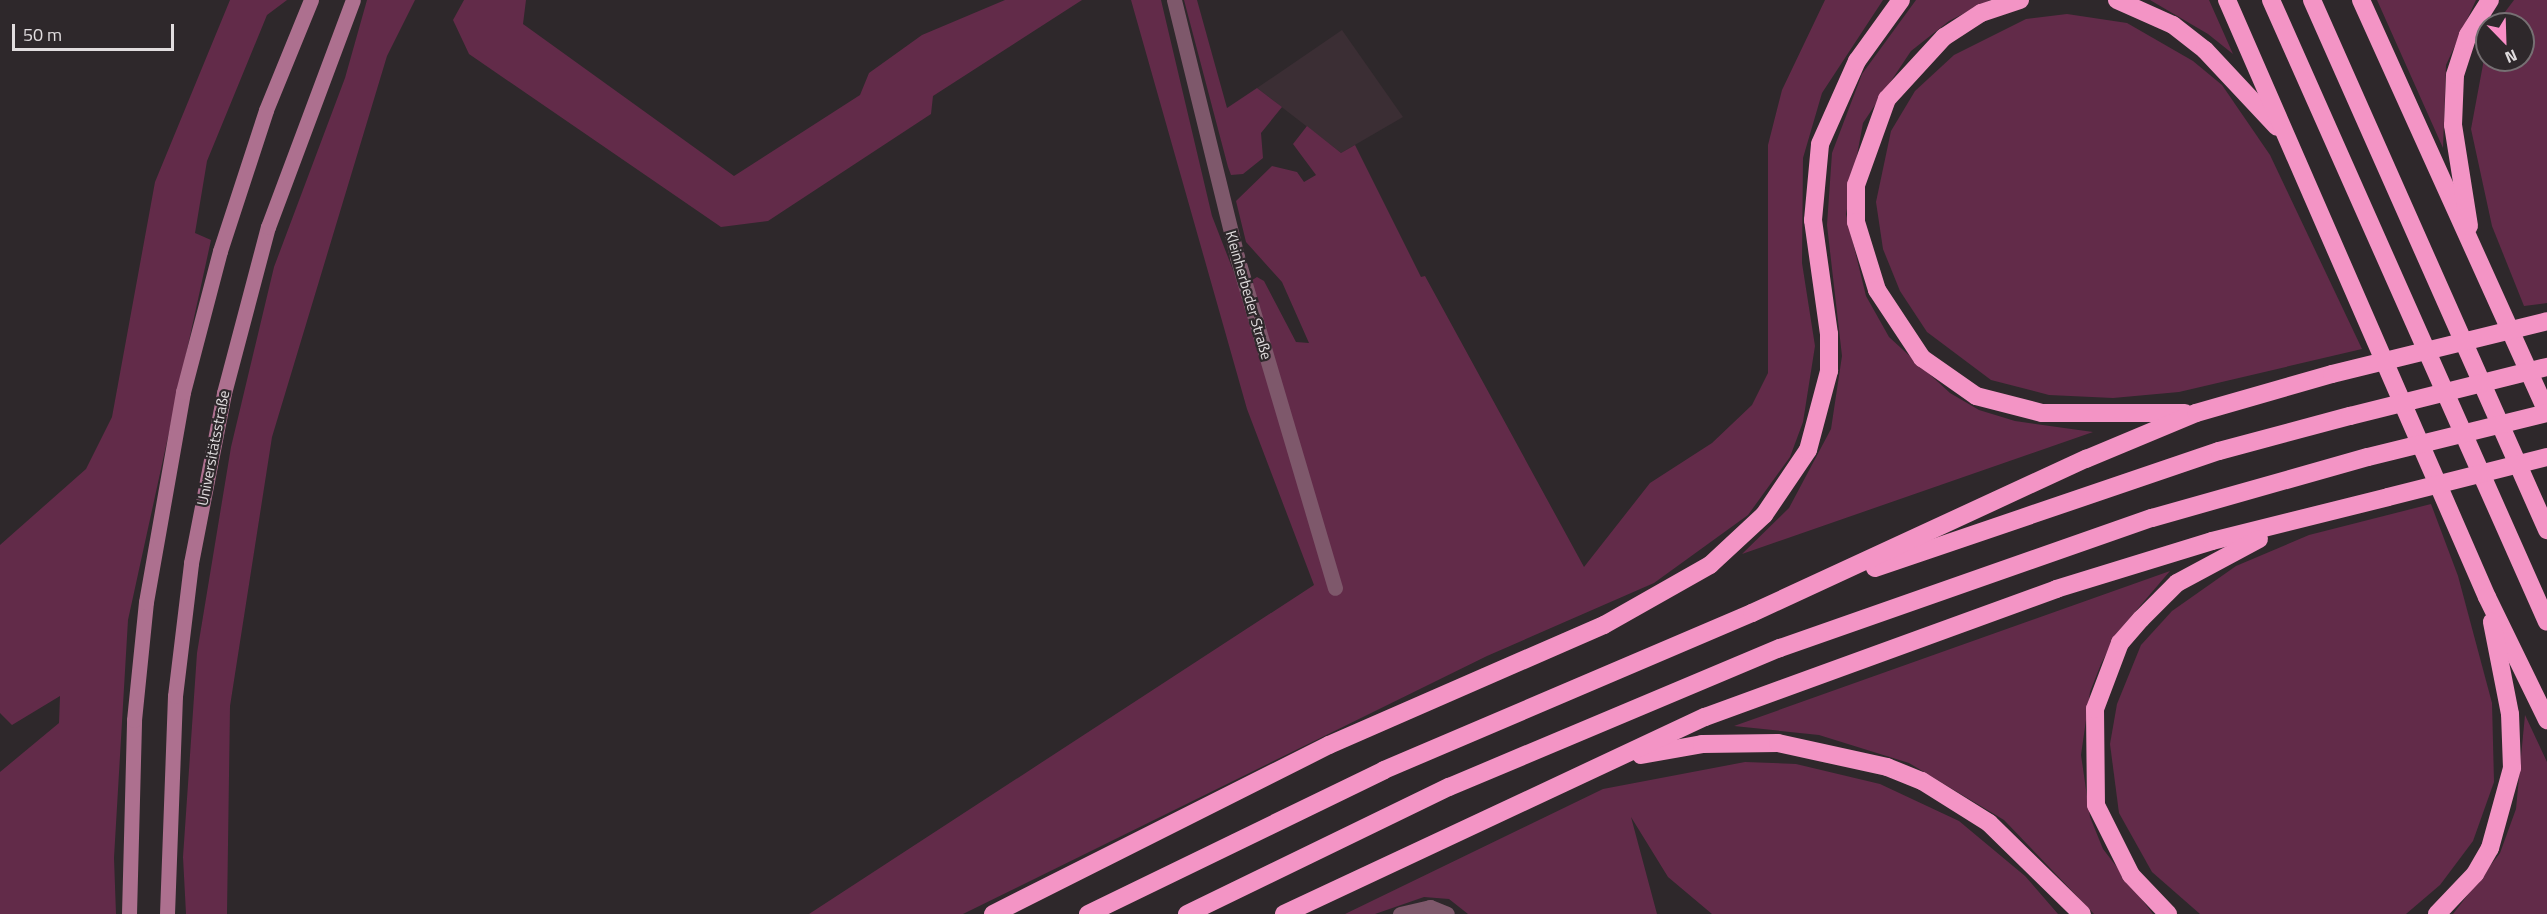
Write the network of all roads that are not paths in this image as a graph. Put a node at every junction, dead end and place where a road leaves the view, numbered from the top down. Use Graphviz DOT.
graph roads {
  1 [pos="311,0"];
  2 [pos="353,0"];
  3 [pos="1174,0"];
  4 [pos="1901,0"];
  5 [pos="2020,0"];
  6 [pos="2117,0"];
  7 [pos="2227,0"];
  8 [pos="2271,0"];
  9 [pos="2312,0"];
  10 [pos="2361,0"];
  11 [pos="2490,0"];
  12 [pos="2283,134"];
  13 [pos="2474,254"];
  14 [pos="2547,321"];
  15 [pos="2547,367"];
  16 [pos="2547,412"];
  17 [pos="2196,413"];
  18 [pos="2547,457"];
  19 [pos="2306,519"];
  20 [pos="2547,530"];
  21 [pos="1335,588"];
  22 [pos="2487,597"];
  23 [pos="1752,613"];
  24 [pos="2547,622"];
  25 [pos="2547,720"];
  26 [pos="1619,760"];
  27 [pos="129,914"];
  28 [pos="167,914"];
  29 [pos="993,914"];
  30 [pos="1088,914"];
  31 [pos="1187,914"];
  32 [pos="1284,914"];
  33 [pos="1400,914"];
  34 [pos="1448,914"];
  35 [pos="2082,914"];
  36 [pos="2168,914"];
  37 [pos="2438,914"];
  1 -- 27 [label="main road"];
  2 -- 28 [label="main road, Universitätsstraße"];
  3 -- 21 [label="street, Kleinherbeder Straße"];
  4 -- 29 [label="highway"];
  5 -- 17 [label="highway"];
  6 -- 12 [label="highway"];
  7 -- 12 [label="highway"];
  8 -- 24 [label="highway"];
  9 -- 20 [label="highway"];
  10 -- 13 [label="highway"];
  11 -- 13 [label="highway"];
  12 -- 22 [label="highway"];
  13 -- 16 [label="highway"];
  14 -- 17 [label="highway, bridge"];
  15 -- 23 [label="highway, bridge"];
  16 -- 31 [label="highway, bridge"];
  17 -- 23 [label="highway"];
  18 -- 19 [label="highway, bridge"];
  19 -- 26 [label="highway"];
  19 -- 36 [label="highway"];
  22 -- 25 [label="highway"];
  22 -- 37 [label="highway"];
  23 -- 30 [label="highway"];
  26 -- 32 [label="highway"];
  26 -- 35 [label="highway"];
  33 -- 34 [label="street"];
}
